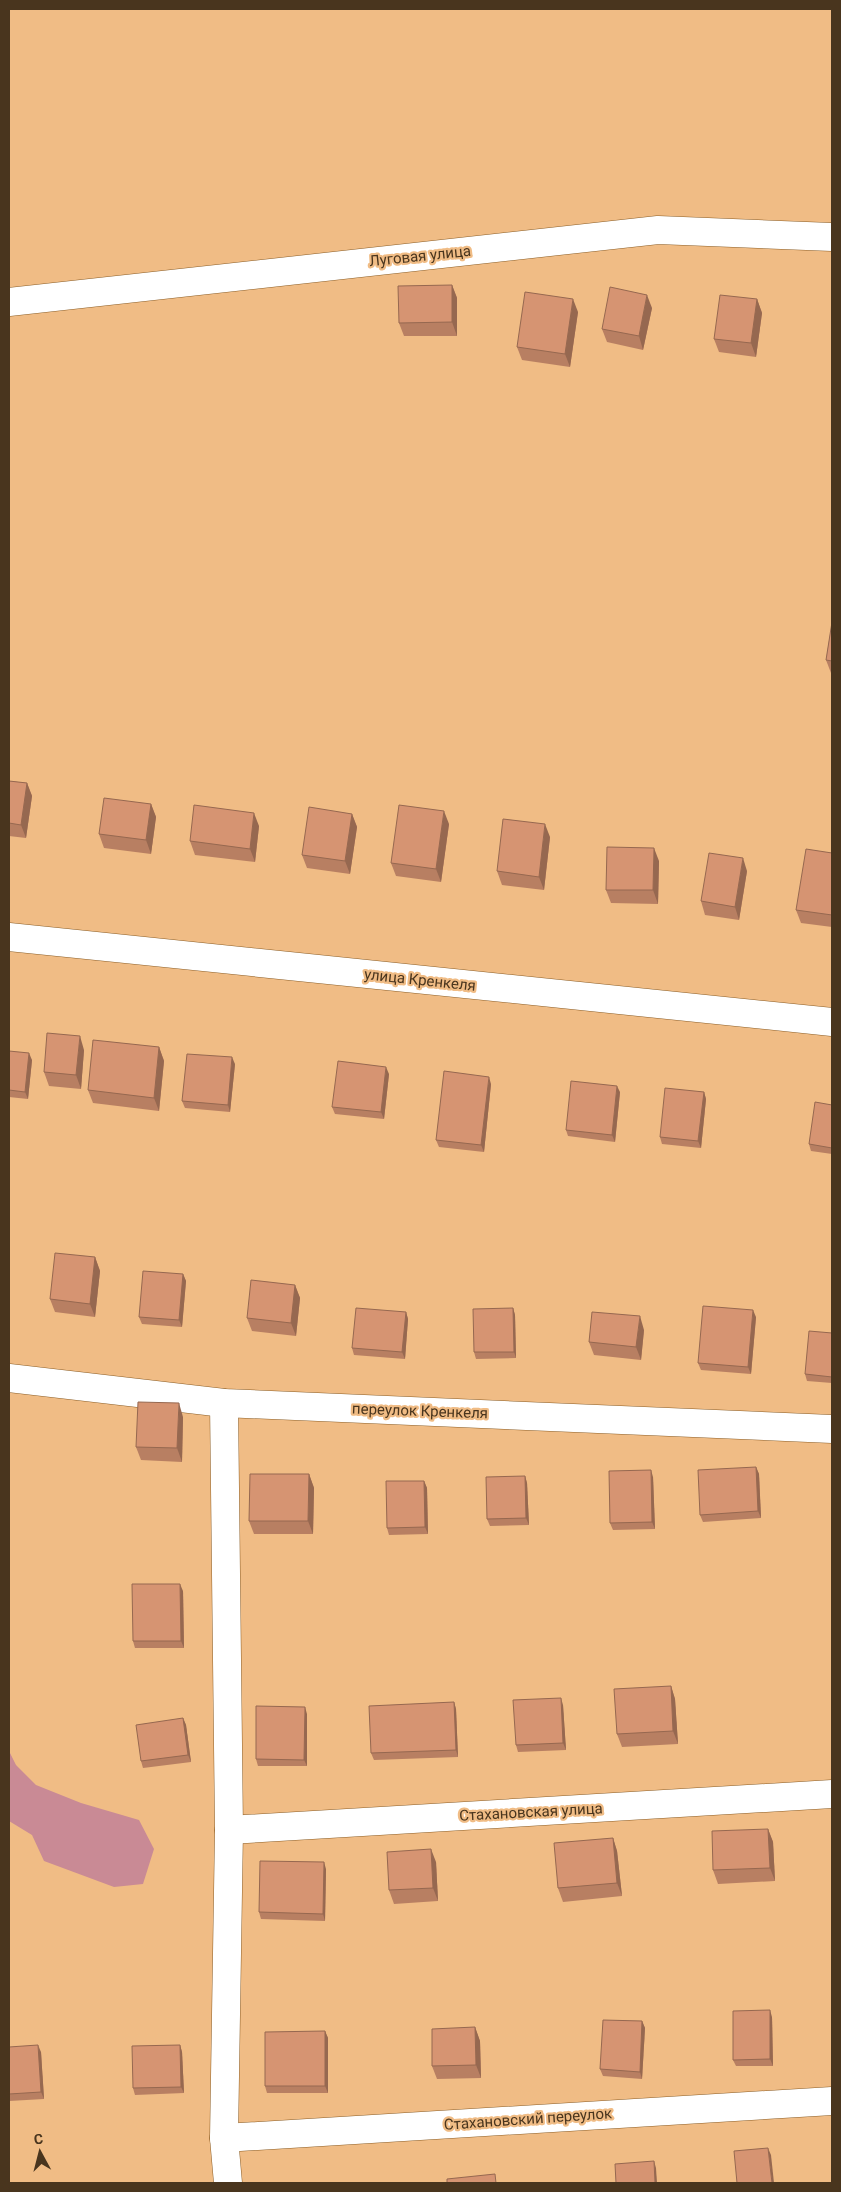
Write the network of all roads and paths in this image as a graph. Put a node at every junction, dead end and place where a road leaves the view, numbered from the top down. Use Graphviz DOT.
graph roads {
  1 [pos="832,237"];
  2 [pos="9,302"];
  3 [pos="9,937"];
  4 [pos="832,1022"];
  5 [pos="9,1378"];
  6 [pos="224,1403"];
  7 [pos="832,1428"];
  8 [pos="832,1794"];
  9 [pos="229,1830"];
  10 [pos="832,2100"];
  11 [pos="224,2138"];
  12 [pos="228,2183"];
  1 -- 2 [label="street, Луговая улица"];
  3 -- 4 [label="street, улица Кренкеля"];
  5 -- 6 [label="street, переулок Кренкеля"];
  6 -- 7 [label="street, переулок Кренкеля"];
  6 -- 9 [label="street"];
  8 -- 9 [label="street, Стахановская улица"];
  9 -- 11 [label="street"];
  10 -- 11 [label="street, Стахановский переулок"];
  11 -- 12 [label="street"];
}
